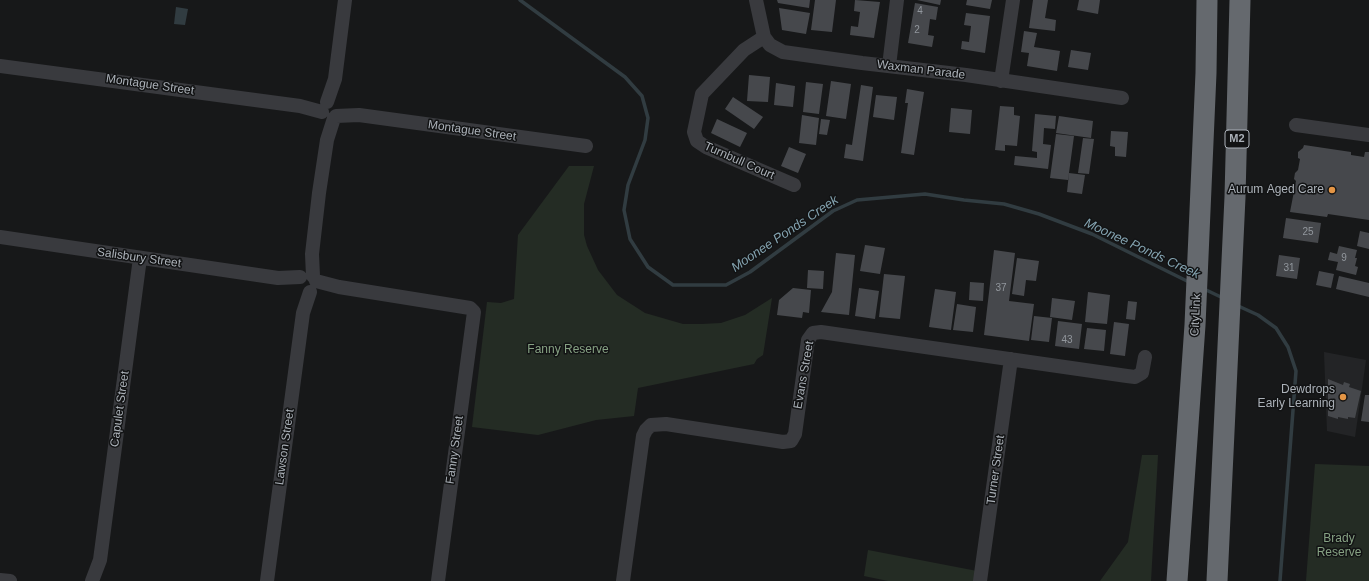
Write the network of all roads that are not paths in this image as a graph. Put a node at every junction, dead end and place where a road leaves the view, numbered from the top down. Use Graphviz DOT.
graph roads {
  1 [pos="345,0"];
  2 [pos="756,0"];
  3 [pos="897,0"];
  4 [pos="1013,0"];
  5 [pos="1207,0"];
  6 [pos="1240,0"];
  7 [pos="764,37"];
  8 [pos="0,66"];
  9 [pos="888,66"];
  10 [pos="1001,81"];
  11 [pos="1122,98"];
  12 [pos="330,110"];
  13 [pos="1296,125"];
  14 [pos="1369,135"];
  15 [pos="586,146"];
  16 [pos="794,185"];
  17 [pos="0,237"];
  18 [pos="140,258"];
  19 [pos="307,283"];
  20 [pos="473,318"];
  21 [pos="1145,357"];
  22 [pos="1012,359"];
  23 [pos="100,560"];
  24 [pos="0,580"];
  25 [pos="10,581"];
  26 [pos="92,581"];
  27 [pos="101,581"];
  28 [pos="267,581"];
  29 [pos="438,581"];
  30 [pos="623,581"];
  31 [pos="980,581"];
  32 [pos="1177,581"];
  33 [pos="1217,581"];
  1 -- 12 [label="street, Lawson Street"];
  2 -- 7 [label="street"];
  3 -- 9 [label="street"];
  4 -- 10 [label="street"];
  5 -- 32 [label="highway, CityLink"];
  6 -- 33 [label="highway, M2"];
  7 -- 9 [label="street, Waxman Parade"];
  7 -- 16 [label="street, Turnbull Court"];
  8 -- 12 [label="street, Montague Street"];
  9 -- 10 [label="street, Waxman Parade"];
  10 -- 11 [label="street, Waxman Parade"];
  12 -- 15 [label="street, Montague Street"];
  12 -- 19 [label="street, Lawson Street"];
  13 -- 14 [label="street"];
  17 -- 18 [label="street, Salisbury Street"];
  18 -- 19 [label="street, Salisbury Street"];
  18 -- 23 [label="street, Capulet Street"];
  19 -- 20 [label="street, Salisbury Street"];
  19 -- 28 [label="street, Lawson Street"];
  20 -- 29 [label="street, Fanny Street"];
  21 -- 22 [label="street, Evans Street"];
  22 -- 30 [label="street, Evans Street"];
  22 -- 31 [label="street, Turner Street"];
  23 -- 26 [label="street, Capulet Street"];
  23 -- 27 [label="street, Capulet Street"];
  24 -- 25 [label="street"];
}
